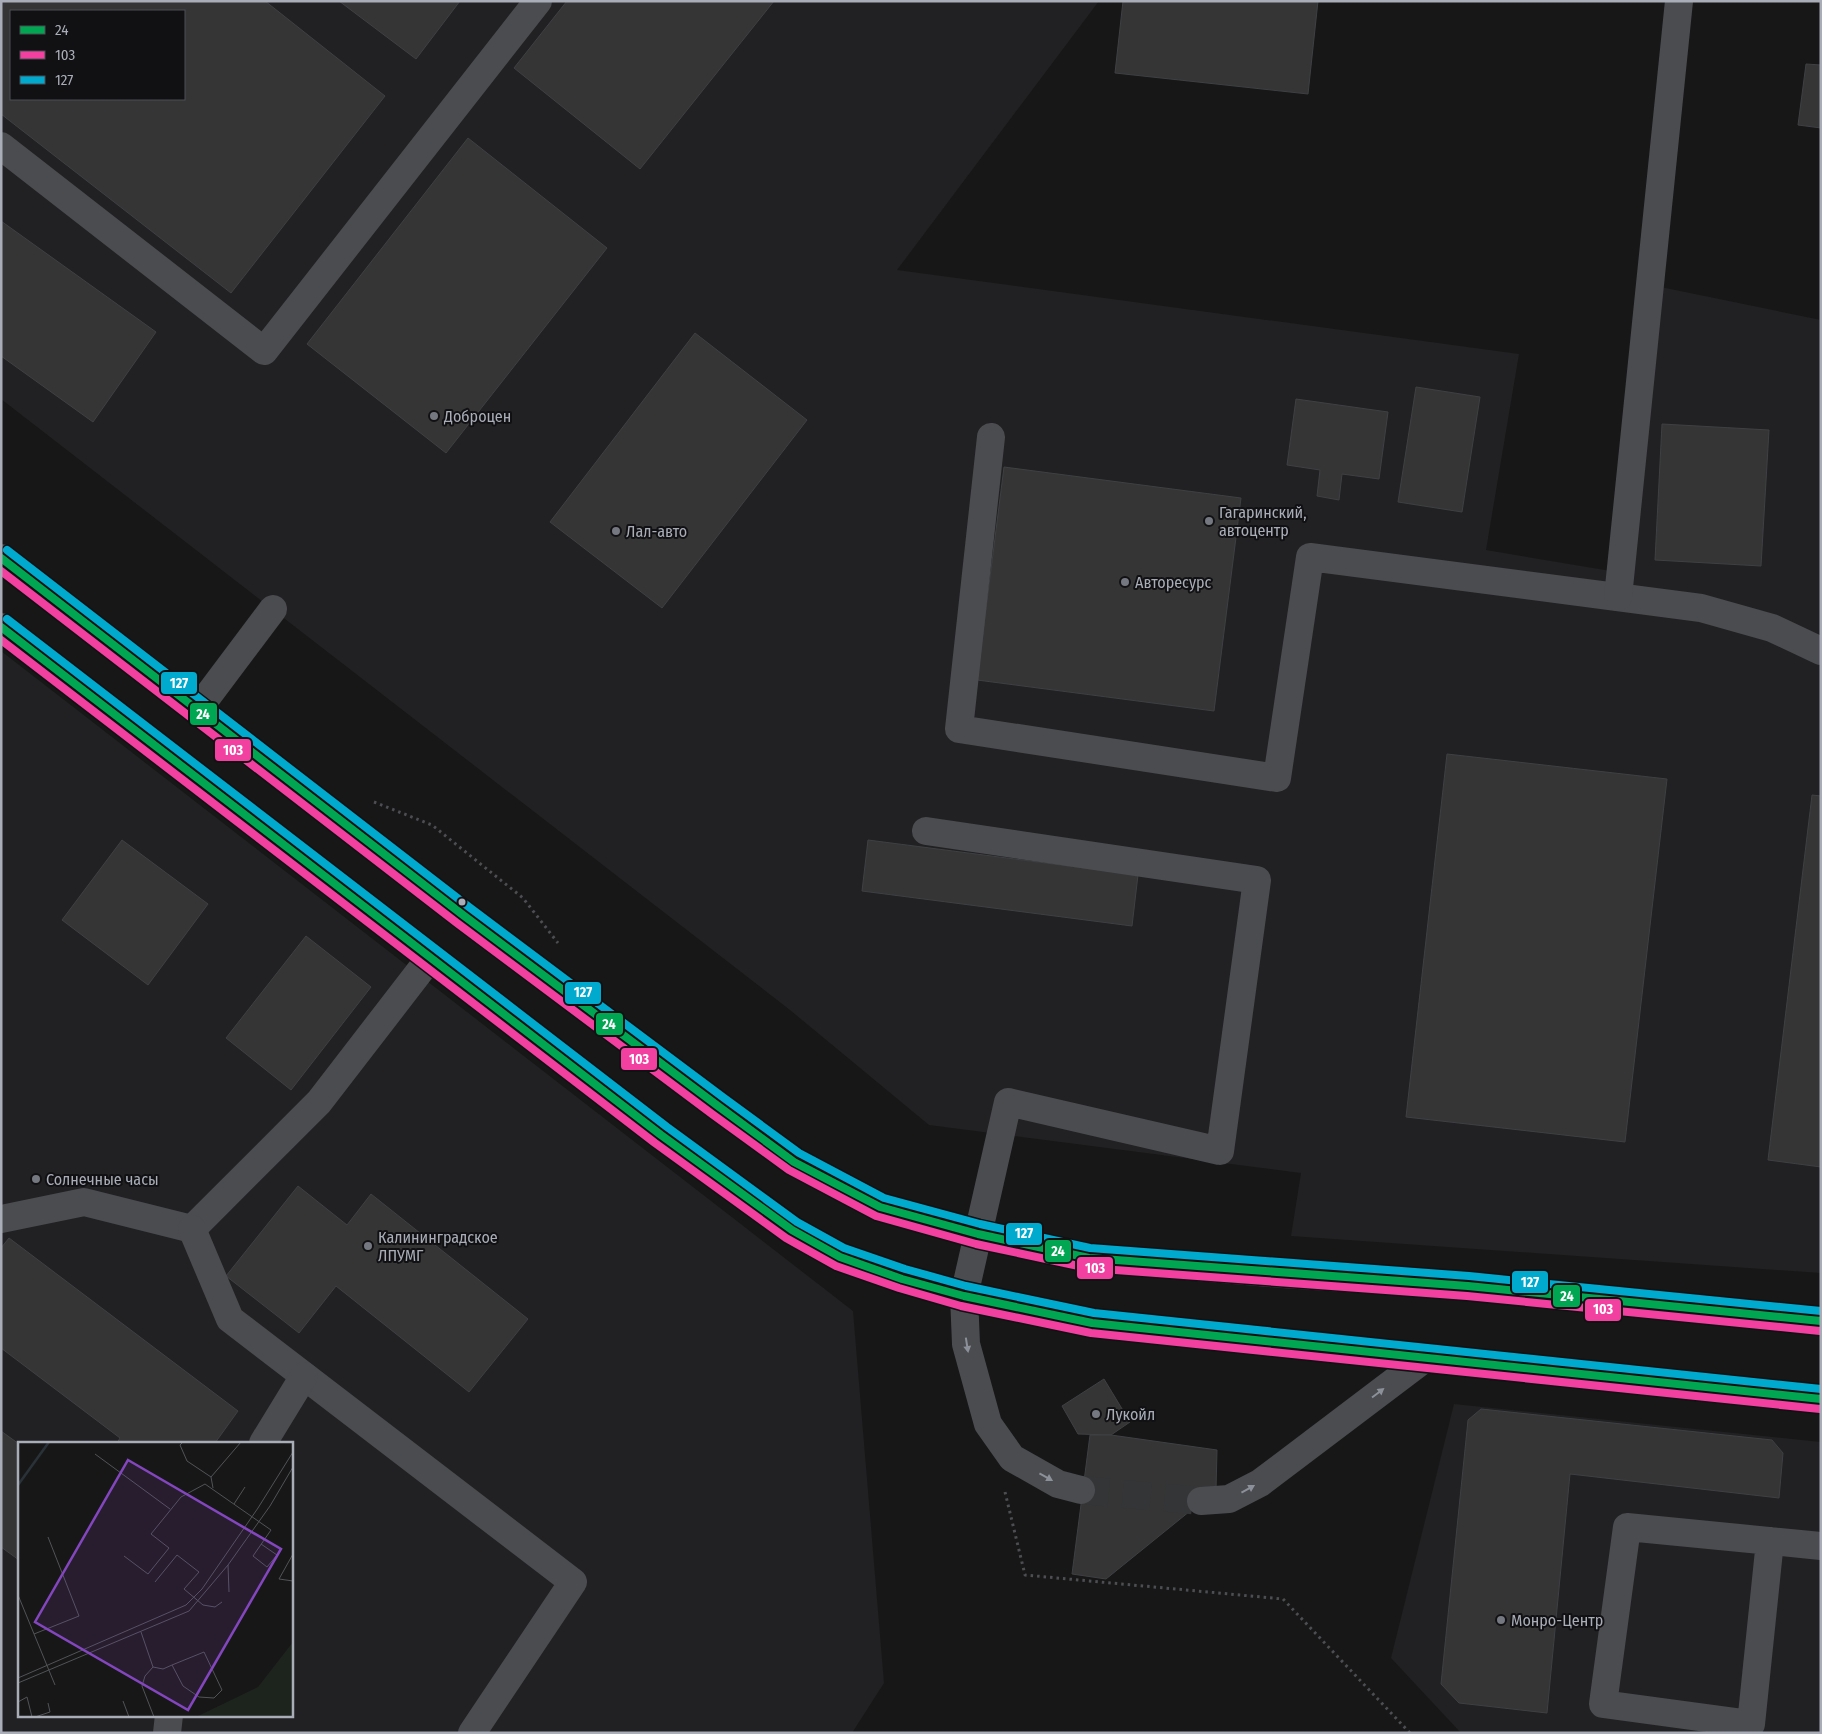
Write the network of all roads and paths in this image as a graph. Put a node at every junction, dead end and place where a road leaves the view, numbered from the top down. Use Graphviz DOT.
graph roads {
  1 [pos="538,1"];
  2 [pos="1678,1"];
  3 [pos="1,146"];
  4 [pos="990,437"];
  5 [pos="1,558"];
  6 [pos="1618,597"];
  7 [pos="273,609"];
  8 [pos="1,627"];
  9 [pos="1821,651"];
  10 [pos="198,709"];
  11 [pos="373,802"];
  12 [pos="926,831"];
  13 [pos="560,945"];
  14 [pos="430,958"];
  15 [pos="1,1219"];
  16 [pos="192,1229"];
  17 [pos="978,1234"];
  18 [pos="964,1296"];
  19 [pos="1821,1321"];
  20 [pos="1424,1359"];
  21 [pos="304,1376"];
  22 [pos="1821,1399"];
  23 [pos="264,1442"];
  24 [pos="1004,1488"];
  25 [pos="1082,1490"];
  26 [pos="1201,1501"];
  27 [pos="1770,1541"];
  28 [pos="1821,1546"];
  29 [pos="169,1716"];
  30 [pos="167,1733"];
  31 [pos="472,1733"];
  32 [pos="1410,1733"];
  1 -- 3 [label="lane"];
  2 -- 6 [label="lane"];
  4 -- 6 [label="lane"];
  5 -- 10 [label="main road"];
  6 -- 9 [label="lane"];
  7 -- 10 [label="lane"];
  8 -- 14 [label="main road"];
  10 -- 17 [label="main road"];
  11 -- 13 [label="path"];
  12 -- 17 [label="lane"];
  14 -- 16 [label="lane"];
  14 -- 18 [label="main road"];
  15 -- 16 [label="lane"];
  16 -- 21 [label="lane"];
  17 -- 18 [label="lane"];
  17 -- 19 [label="main road"];
  18 -- 20 [label="main road"];
  18 -- 25 [label="lane, one-way"];
  20 -- 22 [label="main road"];
  26 -- 20 [label="lane, one-way"];
  21 -- 23 [label="lane"];
  21 -- 31 [label="lane"];
  24 -- 32 [label="path"];
  27 -- 27 [label="lane"];
  27 -- 28 [label="lane"];
  29 -- 30 [label="lane"];
}
